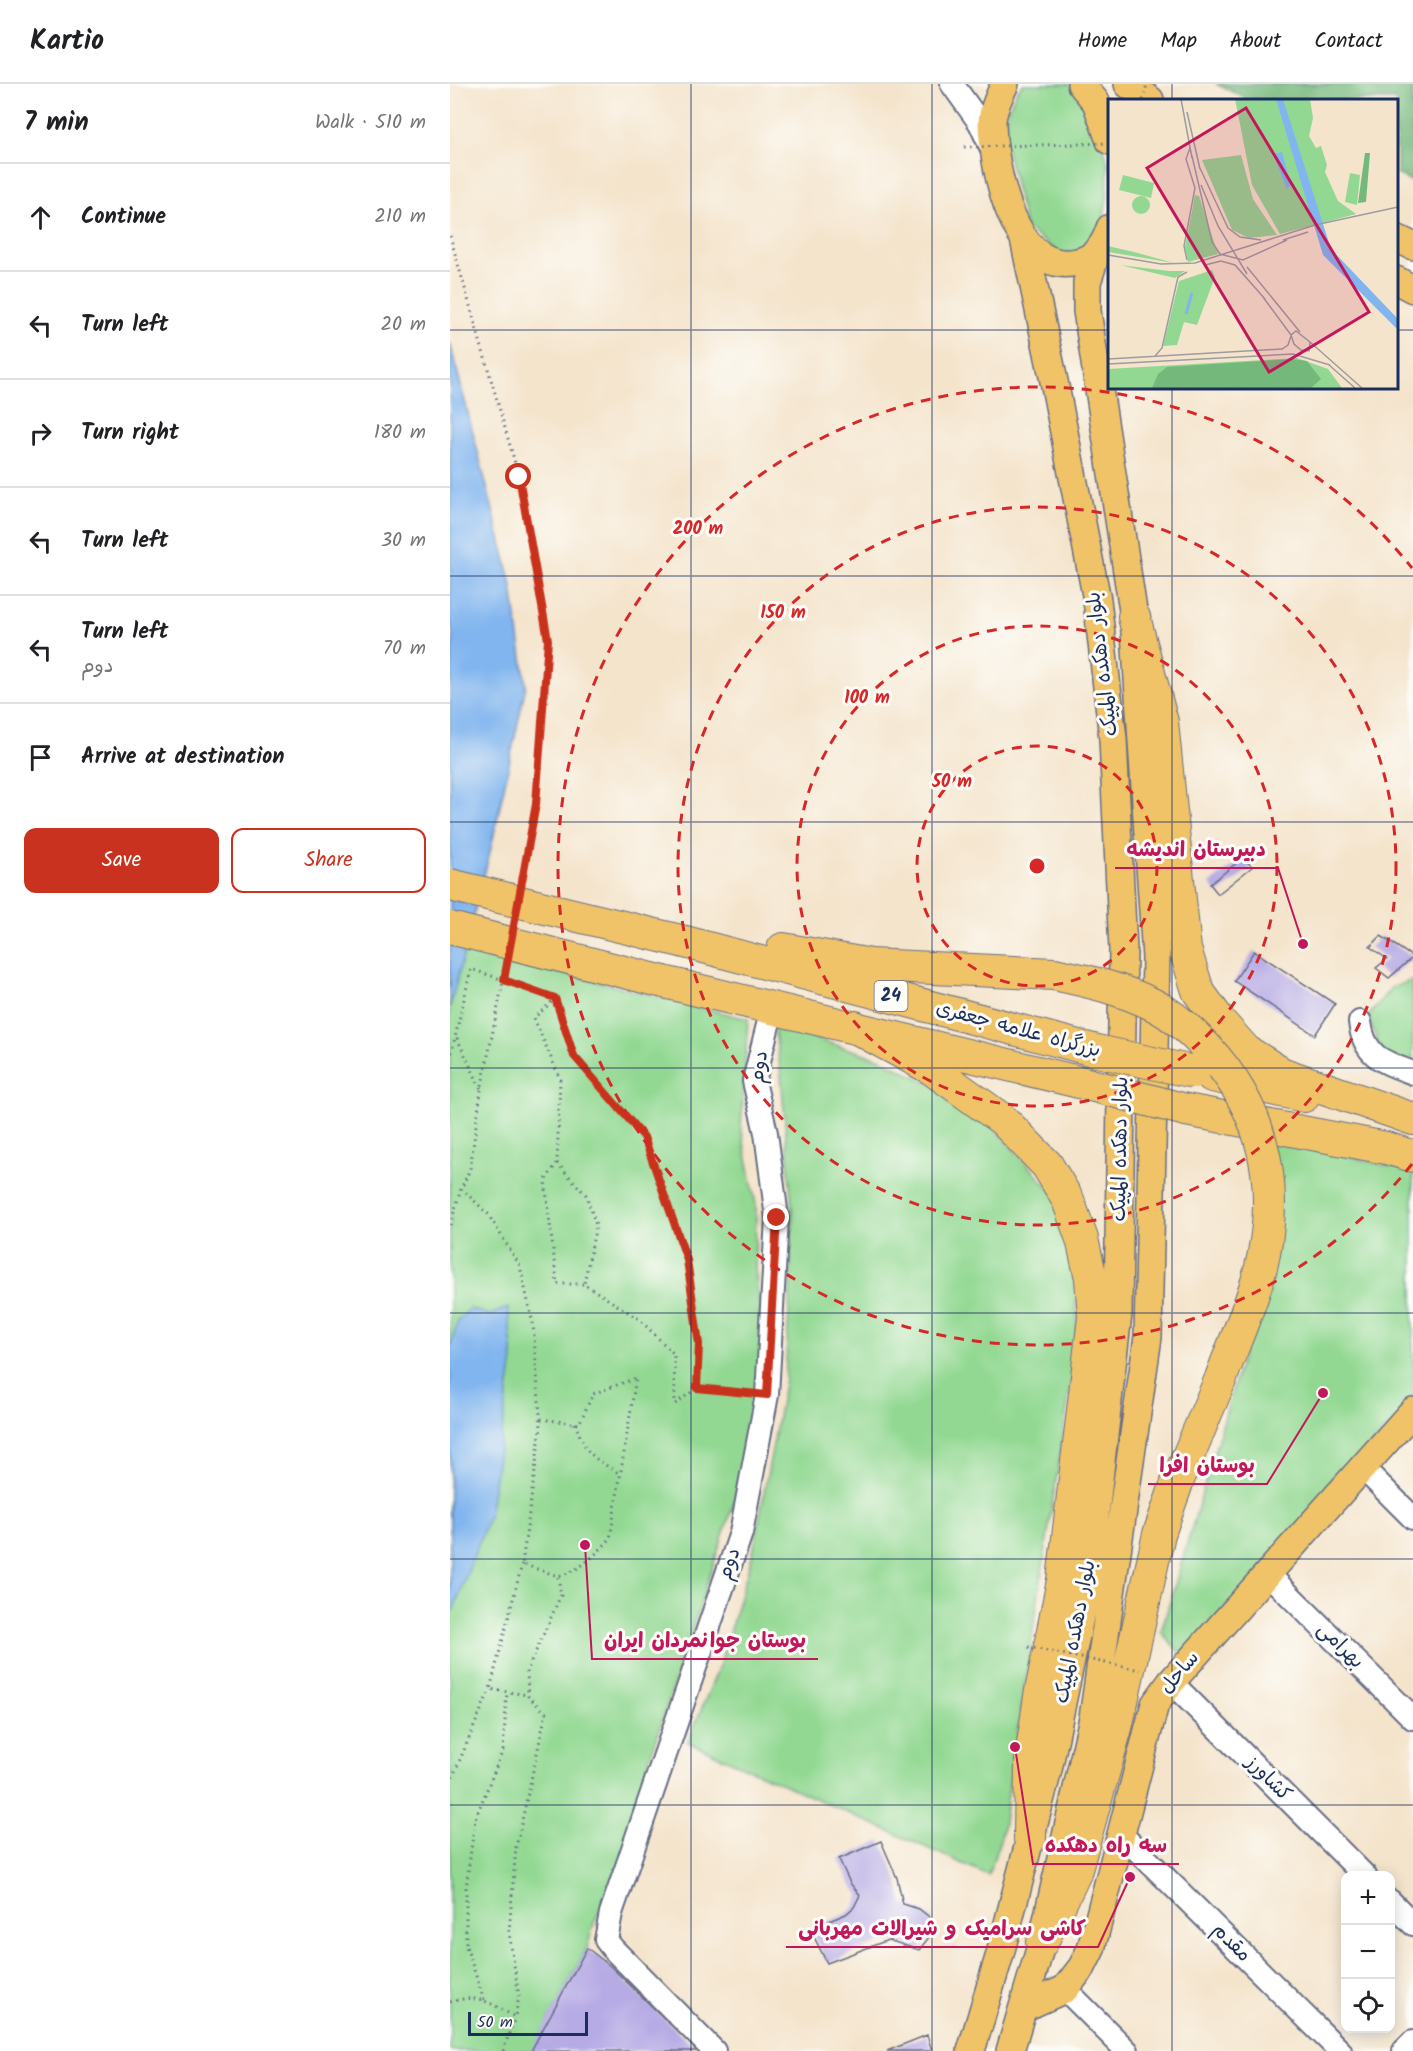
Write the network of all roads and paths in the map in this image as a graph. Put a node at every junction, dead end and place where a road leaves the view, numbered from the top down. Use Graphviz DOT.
graph roads {
  1 [pos="952,84"];
  2 [pos="981,84"];
  3 [pos="1005,84"];
  4 [pos="1081,84"];
  5 [pos="1128,84"];
  6 [pos="1147,84"];
  7 [pos="1143,99"];
  8 [pos="1149,99"];
  9 [pos="992,120"];
  10 [pos="1108,136"];
  11 [pos="1108,142"];
  12 [pos="964,147"];
  13 [pos="996,158"];
  14 [pos="450,236"];
  15 [pos="1024,239"];
  16 [pos="1105,239"];
  17 [pos="1398,239"];
  18 [pos="1413,246"];
  19 [pos="1398,281"];
  20 [pos="1413,288"];
  21 [pos="1134,617"];
  22 [pos="450,885"];
  23 [pos="521,886"];
  24 [pos="450,928"];
  25 [pos="685,942"];
  26 [pos="508,956"];
  27 [pos="504,980"];
  28 [pos="555,998"];
  29 [pos="769,1021"];
  30 [pos="1360,1022"];
  31 [pos="855,1027"];
  32 [pos="456,1036"];
  33 [pos="450,1059"];
  34 [pos="1413,1073"];
  35 [pos="481,1090"];
  36 [pos="1413,1119"];
  37 [pos="1413,1156"];
  38 [pos="557,1163"];
  39 [pos="461,1189"];
  40 [pos="450,1225"];
  41 [pos="584,1284"];
  42 [pos="697,1388"];
  43 [pos="767,1395"];
  44 [pos="1413,1411"];
  45 [pos="541,1419"];
  46 [pos="575,1423"];
  47 [pos="1362,1467"];
  48 [pos="620,1474"];
  49 [pos="1413,1518"];
  50 [pos="522,1564"];
  51 [pos="1268,1574"];
  52 [pos="558,1576"];
  53 [pos="1028,1647"];
  54 [pos="1140,1670"];
  55 [pos="1171,1682"];
  56 [pos="490,1689"];
  57 [pos="507,1692"];
  58 [pos="528,1696"];
  59 [pos="1413,1718"];
  60 [pos="450,1783"];
  61 [pos="1122,1835"];
  62 [pos="1030,1837"];
  63 [pos="1361,1871"];
  64 [pos="1395,1906"];
  65 [pos="1413,1924"];
  66 [pos="1042,1942"];
  67 [pos="1065,1989"];
  68 [pos="484,2000"];
  69 [pos="450,2002"];
  70 [pos="1023,2008"];
  71 [pos="515,2017"];
  72 [pos="1413,2042"];
  73 [pos="503,2051"];
  74 [pos="714,2051"];
  75 [pos="971,2051"];
  76 [pos="1010,2051"];
  77 [pos="1127,2051"];
  78 [pos="1340,2051"];
  79 [pos="1404,2051"];
  1 -- 13 [label="street"];
  2 -- 9 [label="main road"];
  3 -- 9 [label="main road"];
  4 -- 10 [label="main road"];
  5 -- 8 [label="main road"];
  6 -- 7 [label="path, bridge"];
  9 -- 13 [label="main road"];
  11 -- 12 [label="path, bridge"];
  13 -- 15 [label="main road"];
  14 -- 23 [label="path"];
  15 -- 16 [label="main road"];
  15 -- 62 [label="main road, بلوار دهکده المپیک"];
  16 -- 21 [label="main road, بلوار دهکده المپیک"];
  17 -- 18 [label="main road"];
  19 -- 20 [label="main road"];
  21 -- 36 [label="highway"];
  21 -- 66 [label="main road, بلوار دهکده المپیک"];
  22 -- 25 [label="highway, بزرگراه علامه جعفری / 24, bridge"];
  24 -- 31 [label="highway, بزرگراه علامه جعفری / 24, bridge"];
  25 -- 36 [label="highway, بزرگراه علامه جعفری / 24, bridge"];
  25 -- 66 [label="highway, bridge"];
  26 -- 27 [label="path"];
  27 -- 28 [label="path"];
  27 -- 32 [label="path"];
  27 -- 35 [label="path"];
  28 -- 38 [label="path"];
  28 -- 42 [label="path"];
  29 -- 43 [label="street, دوم"];
  30 -- 34 [label="street"];
  31 -- 37 [label="highway, بزرگراه علامه جعفری / 24, bridge"];
  31 -- 62 [label="highway"];
  32 -- 33 [label="path"];
  32 -- 35 [label="path"];
  35 -- 39 [label="path"];
  38 -- 41 [label="path"];
  38 -- 41 [label="path"];
  39 -- 40 [label="path"];
  39 -- 45 [label="path"];
  41 -- 42 [label="path"];
  42 -- 43 [label="path"];
  43 -- 74 [label="street, دوم"];
  44 -- 47 [label="main road, ساحل"];
  45 -- 46 [label="path"];
  45 -- 50 [label="path"];
  46 -- 48 [label="path"];
  46 -- 48 [label="path"];
  47 -- 49 [label="street"];
  47 -- 51 [label="main road, ساحل"];
  48 -- 52 [label="path"];
  50 -- 52 [label="path"];
  50 -- 56 [label="path"];
  51 -- 55 [label="main road, ساحل"];
  51 -- 59 [label="street, بهرامی"];
  52 -- 58 [label="path"];
  53 -- 54 [label="path, bridge"];
  55 -- 61 [label="main road, ساحل"];
  55 -- 63 [label="street, کشاورز"];
  56 -- 57 [label="path"];
  56 -- 60 [label="path"];
  57 -- 58 [label="path"];
  57 -- 68 [label="path"];
  58 -- 71 [label="path"];
  61 -- 67 [label="main road, ساحل"];
  61 -- 78 [label="street, مقدم"];
  62 -- 75 [label="main road, بلوار دهکده المپیک"];
  64 -- 65 [label="street"];
  66 -- 70 [label="main road, بلوار دهکده المپیک"];
  67 -- 70 [label="main road, ساحل"];
  67 -- 77 [label="street"];
  68 -- 69 [label="path"];
  68 -- 71 [label="path"];
  70 -- 76 [label="main road, بلوار دهکده المپیک"];
  71 -- 73 [label="path"];
  72 -- 79 [label="street"];
}
